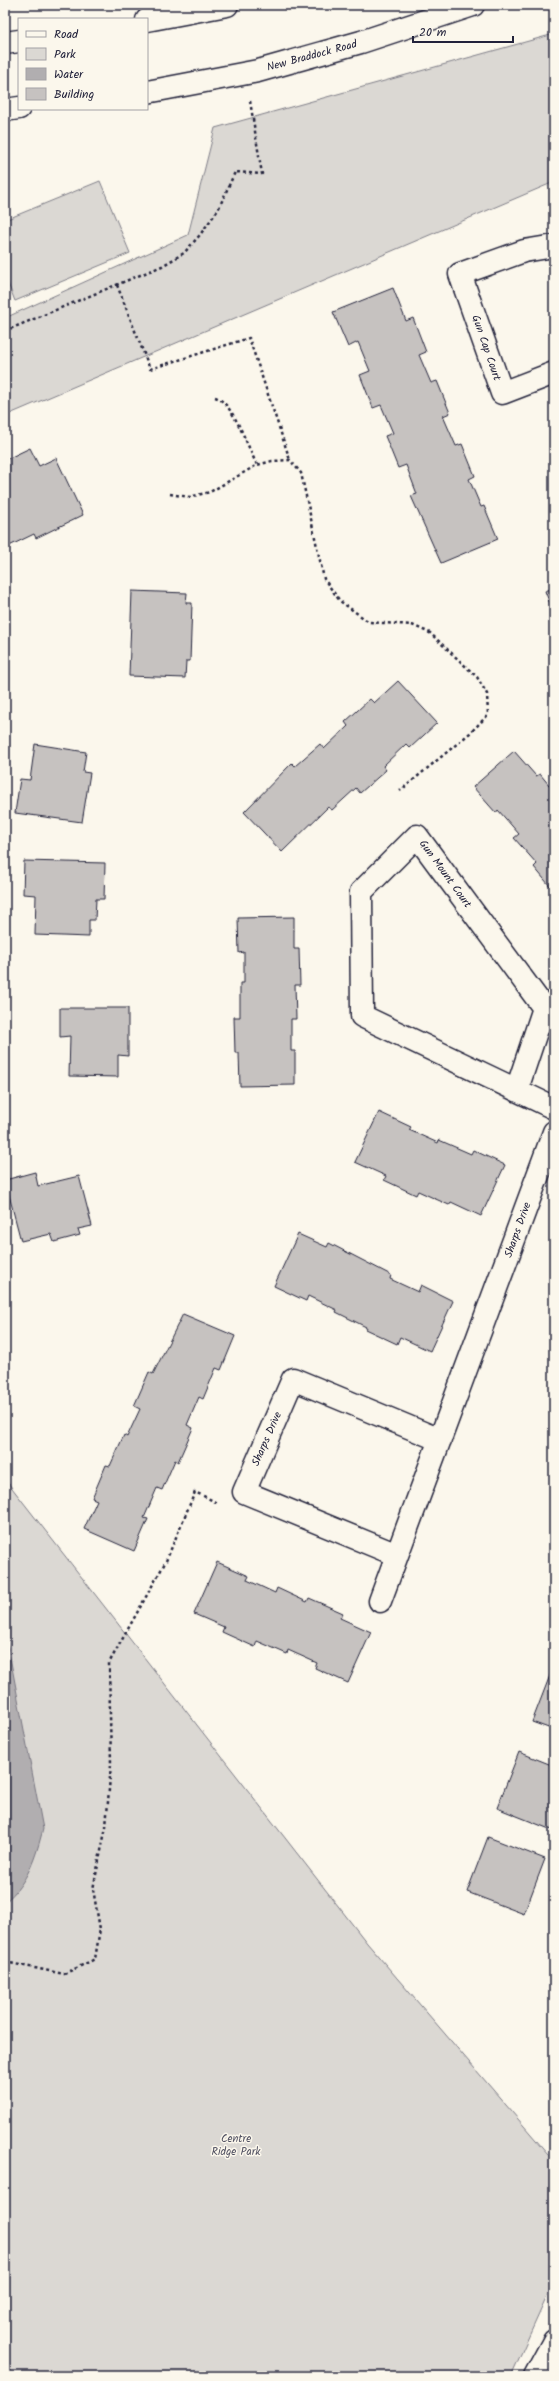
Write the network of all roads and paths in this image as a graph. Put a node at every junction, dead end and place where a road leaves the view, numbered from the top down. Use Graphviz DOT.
graph roads {
  1 [pos="227,5"];
  2 [pos="473,5"];
  3 [pos="148,20"];
  4 [pos="18,40"];
  5 [pos="5,42"];
  6 [pos="246,73"];
  7 [pos="148,92"];
  8 [pos="18,108"];
  9 [pos="5,110"];
  10 [pos="554,246"];
  11 [pos="117,285"];
  12 [pos="5,332"];
  13 [pos="554,373"];
  14 [pos="215,397"];
  15 [pos="290,460"];
  16 [pos="257,465"];
  17 [pos="170,494"];
  18 [pos="400,791"];
  19 [pos="517,1089"];
  20 [pos="554,1108"];
  21 [pos="554,1132"];
  22 [pos="440,1440"];
  23 [pos="244,1492"];
  24 [pos="397,1555"];
  25 [pos="380,1602"];
  26 [pos="5,1962"];
  27 [pos="554,2341"];
  28 [pos="535,2376"];
  1 -- 3 [label="street"];
  2 -- 6 [label="street, New Braddock Road"];
  4 -- 5 [label="street"];
  6 -- 7 [label="street, New Braddock Road"];
  6 -- 11 [label="path"];
  8 -- 9 [label="street"];
  10 -- 13 [label="street, Gun Cap Court"];
  11 -- 12 [label="path"];
  11 -- 15 [label="path"];
  14 -- 16 [label="path"];
  15 -- 16 [label="path"];
  15 -- 18 [label="path"];
  16 -- 17 [label="path"];
  19 -- 19 [label="street, Gun Mount Court"];
  19 -- 20 [label="street, Gun Mount Court"];
  21 -- 22 [label="street, Sharps Drive"];
  22 -- 23 [label="street, Sharps Drive"];
  22 -- 24 [label="street, Sharps Drive"];
  23 -- 24 [label="street"];
  23 -- 26 [label="path"];
  24 -- 25 [label="street, Sharps Drive"];
  27 -- 28 [label="street"];
}
